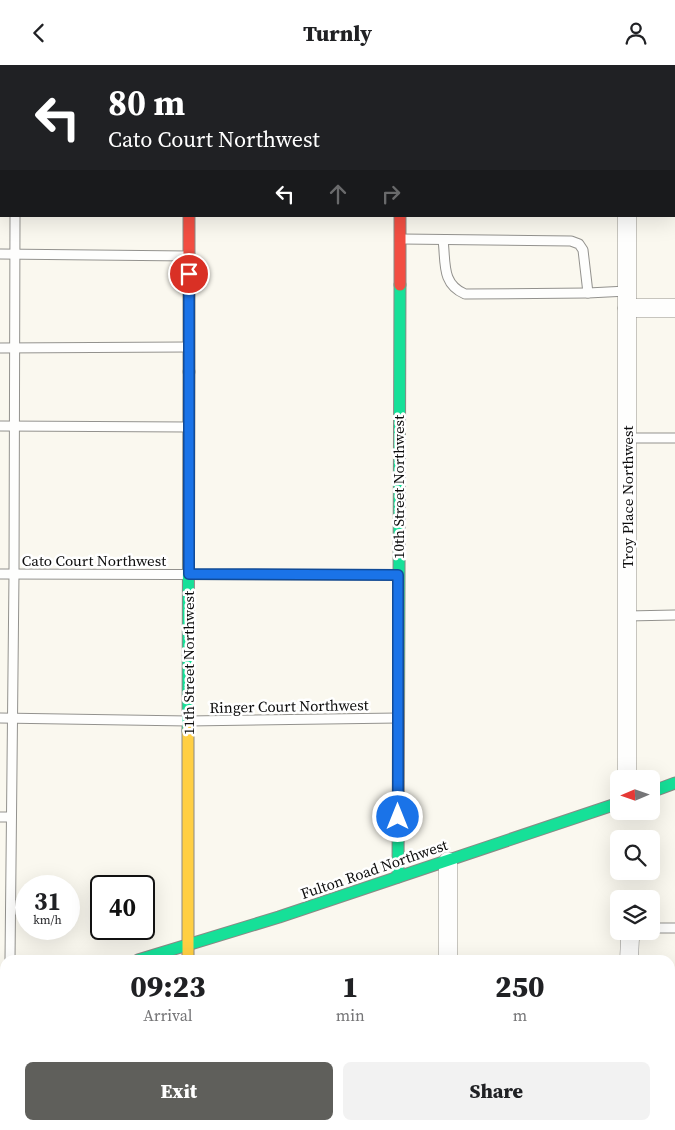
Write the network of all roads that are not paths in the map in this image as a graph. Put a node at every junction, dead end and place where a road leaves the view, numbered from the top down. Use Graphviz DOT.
graph roads {
  1 [pos="14,217"];
  2 [pos="189,217"];
  3 [pos="400,217"];
  4 [pos="627,217"];
  5 [pos="400,239"];
  6 [pos="444,240"];
  7 [pos="0,254"];
  8 [pos="15,254"];
  9 [pos="189,256"];
  10 [pos="588,293"];
  11 [pos="626,300"];
  12 [pos="675,309"];
  13 [pos="0,347"];
  14 [pos="189,347"];
  15 [pos="15,348"];
  16 [pos="0,426"];
  17 [pos="15,426"];
  18 [pos="189,427"];
  19 [pos="627,438"];
  20 [pos="675,438"];
  21 [pos="0,574"];
  22 [pos="189,574"];
  23 [pos="14,575"];
  24 [pos="398,575"];
  25 [pos="675,615"];
  26 [pos="627,616"];
  27 [pos="398,717"];
  28 [pos="0,718"];
  29 [pos="12,718"];
  30 [pos="188,721"];
  31 [pos="627,770"];
  32 [pos="675,783"];
  33 [pos="660,788"];
  34 [pos="610,806"];
  35 [pos="0,817"];
  36 [pos="11,817"];
  37 [pos="448,861"];
  38 [pos="398,877"];
  39 [pos="660,928"];
  40 [pos="675,928"];
  41 [pos="630,940"];
  42 [pos="188,945"];
  43 [pos="10,955"];
  44 [pos="155,955"];
  45 [pos="188,955"];
  46 [pos="448,955"];
  47 [pos="629,955"];
  1 -- 8 [label="lane"];
  2 -- 9 [label="street, 11th Street Northwest"];
  3 -- 5 [label="street, 10th Street Northwest"];
  4 -- 11 [label="street, Troy Place Northwest"];
  5 -- 6 [label="lane"];
  5 -- 24 [label="street, 10th Street Northwest"];
  6 -- 10 [label="lane"];
  6 -- 10 [label="lane"];
  7 -- 8 [label="lane"];
  8 -- 9 [label="lane"];
  8 -- 15 [label="lane"];
  9 -- 14 [label="street, 11th Street Northwest"];
  10 -- 11 [label="lane"];
  11 -- 12 [label="street"];
  11 -- 19 [label="street, Troy Place Northwest"];
  13 -- 15 [label="lane"];
  14 -- 15 [label="lane"];
  14 -- 18 [label="street, 11th Street Northwest"];
  15 -- 17 [label="lane"];
  16 -- 17 [label="lane"];
  17 -- 18 [label="lane"];
  17 -- 23 [label="lane"];
  18 -- 22 [label="street, 11th Street Northwest"];
  19 -- 20 [label="lane"];
  19 -- 26 [label="street, Troy Place Northwest"];
  21 -- 23 [label="lane, Cato Court Northwest"];
  22 -- 23 [label="lane, Cato Court Northwest"];
  22 -- 24 [label="lane, Cato Court Northwest"];
  22 -- 30 [label="street, 11th Street Northwest"];
  23 -- 29 [label="lane"];
  24 -- 27 [label="street, 10th Street Northwest"];
  25 -- 26 [label="lane"];
  26 -- 31 [label="street, Troy Place Northwest"];
  27 -- 30 [label="lane, Ringer Court Northwest"];
  27 -- 38 [label="street, 10th Street Northwest"];
  28 -- 29 [label="lane, Ringer Court Northwest"];
  29 -- 30 [label="lane, Ringer Court Northwest"];
  29 -- 36 [label="lane"];
  30 -- 42 [label="street, 11th Street Northwest"];
  32 -- 33 [label="street"];
  34 -- 37 [label="street, Fulton Road Northwest"];
  35 -- 36 [label="lane"];
  36 -- 43 [label="lane"];
  37 -- 38 [label="street, Fulton Road Northwest"];
  37 -- 46 [label="street"];
  38 -- 42 [label="street, Fulton Road Northwest"];
  39 -- 40 [label="lane"];
  41 -- 47 [label="street"];
  42 -- 44 [label="street, Fulton Road Northwest"];
  42 -- 45 [label="street, 11th Street Northwest"];
}
